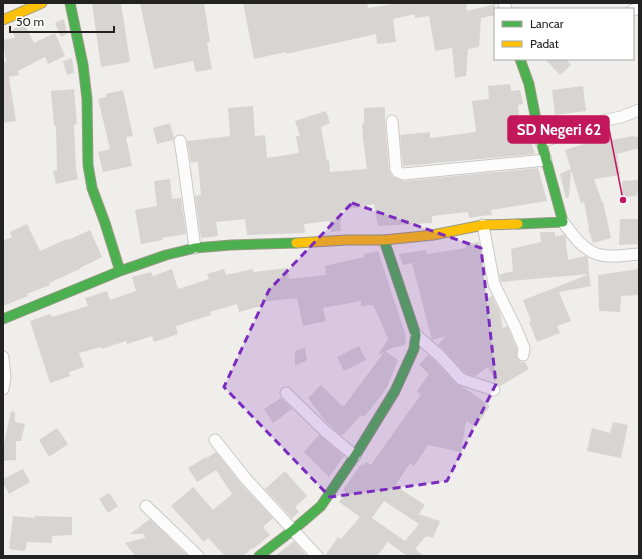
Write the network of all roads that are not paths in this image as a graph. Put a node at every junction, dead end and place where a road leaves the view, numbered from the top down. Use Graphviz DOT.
graph roads {
  1 [pos="42,3"];
  2 [pos="70,3"];
  3 [pos="3,20"];
  4 [pos="520,60"];
  5 [pos="639,110"];
  6 [pos="392,121"];
  7 [pos="180,141"];
  8 [pos="541,142"];
  9 [pos="546,160"];
  10 [pos="563,222"];
  11 [pos="483,225"];
  12 [pos="384,240"];
  13 [pos="195,248"];
  14 [pos="639,254"];
  15 [pos="120,271"];
  16 [pos="3,319"];
  17 [pos="416,335"];
  18 [pos="523,355"];
  19 [pos="3,357"];
  20 [pos="3,389"];
  21 [pos="494,390"];
  22 [pos="286,393"];
  23 [pos="214,440"];
  24 [pos="355,456"];
  25 [pos="146,506"];
  26 [pos="293,530"];
  27 [pos="198,556"];
  28 [pos="259,556"];
  29 [pos="317,556"];
  1 -- 3 [label="street"];
  2 -- 15 [label="street"];
  4 -- 8 [label="street"];
  5 -- 8 [label="street"];
  6 -- 9 [label="street"];
  7 -- 13 [label="street"];
  8 -- 9 [label="street"];
  9 -- 10 [label="street"];
  10 -- 11 [label="street"];
  10 -- 14 [label="street"];
  11 -- 12 [label="street"];
  11 -- 18 [label="street"];
  12 -- 13 [label="street"];
  12 -- 17 [label="street"];
  13 -- 15 [label="street"];
  15 -- 16 [label="street"];
  17 -- 21 [label="street"];
  17 -- 24 [label="street"];
  19 -- 20 [label="street"];
  22 -- 24 [label="street"];
  23 -- 26 [label="street"];
  24 -- 26 [label="street"];
  25 -- 27 [label="street"];
  26 -- 28 [label="street"];
  26 -- 29 [label="street"];
}
